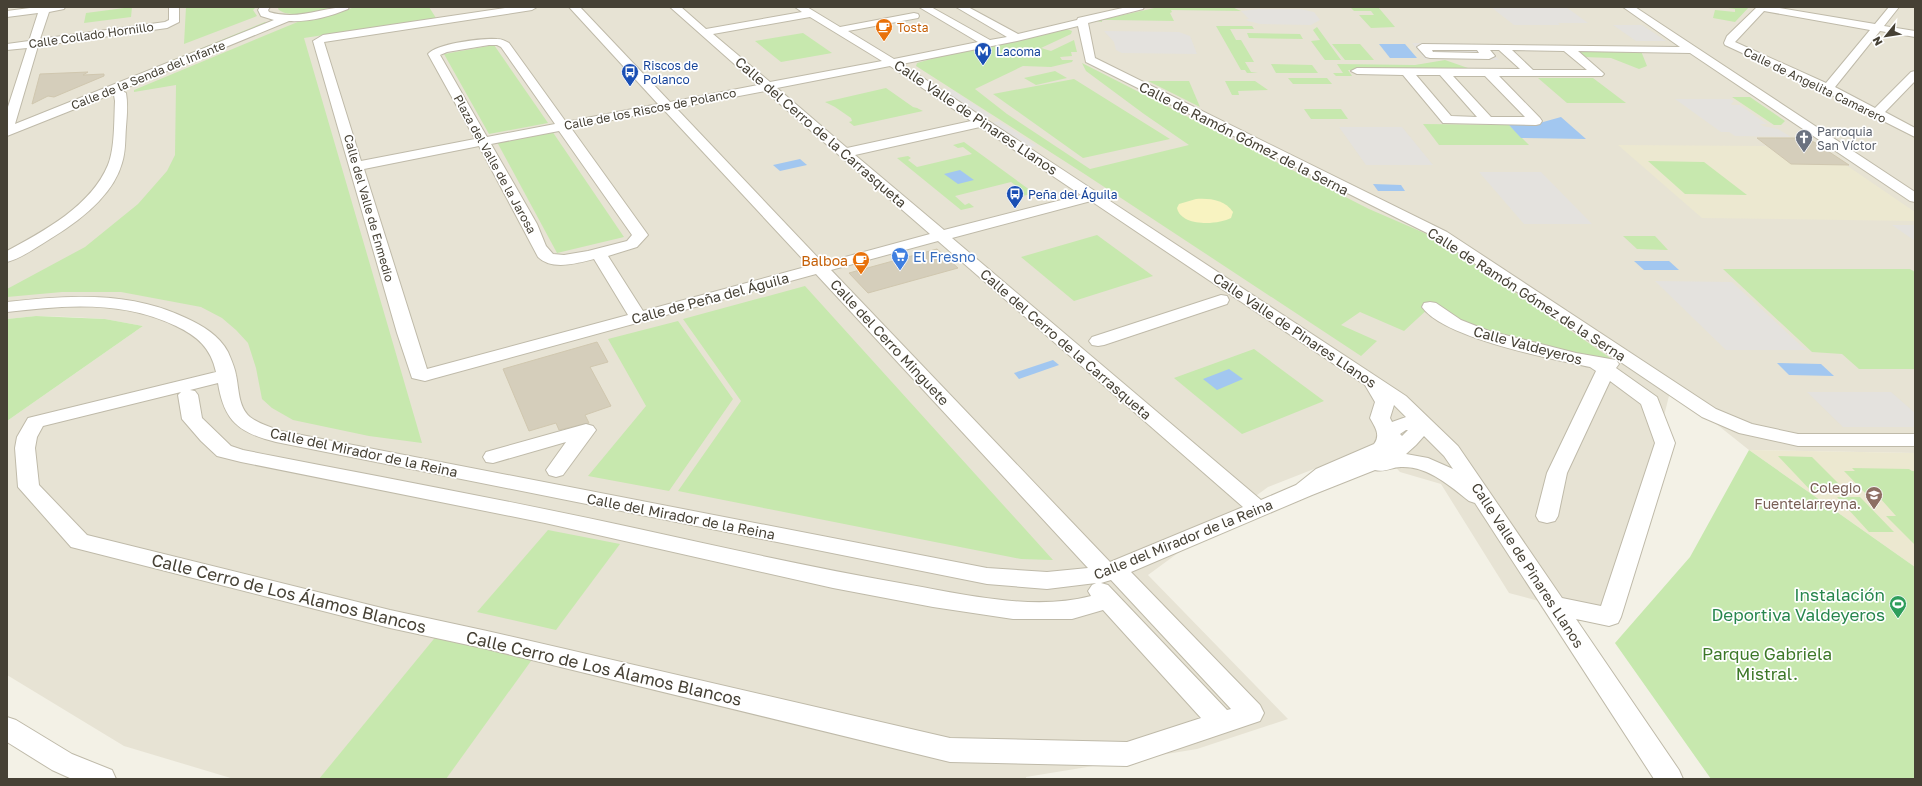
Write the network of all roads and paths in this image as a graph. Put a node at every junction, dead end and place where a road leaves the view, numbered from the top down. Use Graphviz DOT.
graph roads {
  1 [pos="60,7"];
  2 [pos="174,7"];
  3 [pos="344,7"];
  4 [pos="532,7"];
  5 [pos="574,7"];
  6 [pos="675,7"];
  7 [pos="800,7"];
  8 [pos="924,7"];
  9 [pos="961,7"];
  10 [pos="1139,7"];
  11 [pos="1628,7"];
  12 [pos="1763,7"];
  13 [pos="1894,7"];
  14 [pos="44,8"];
  15 [pos="1117,9"];
  16 [pos="268,12"];
  17 [pos="7,14"];
  18 [pos="811,14"];
  19 [pos="448,15"];
  20 [pos="914,16"];
  21 [pos="288,18"];
  22 [pos="1082,20"];
  23 [pos="1877,27"];
  24 [pos="839,30"];
  25 [pos="705,32"];
  26 [pos="1915,34"];
  27 [pos="461,37"];
  28 [pos="1017,38"];
  29 [pos="34,43"];
  30 [pos="987,44"];
  31 [pos="7,47"];
  32 [pos="1480,47"];
  33 [pos="1502,47"];
  34 [pos="1566,48"];
  35 [pos="1693,50"];
  36 [pos="893,62"];
  37 [pos="1357,71"];
  38 [pos="1407,72"];
  39 [pos="1443,72"];
  40 [pos="1489,73"];
  41 [pos="1530,73"];
  42 [pos="1915,74"];
  43 [pos="1911,84"];
  44 [pos="767,86"];
  45 [pos="1828,88"];
  46 [pos="110,91"];
  47 [pos="668,106"];
  48 [pos="1877,113"];
  49 [pos="1487,120"];
  50 [pos="982,122"];
  51 [pos="562,126"];
  52 [pos="8,128"];
  53 [pos="1915,133"];
  54 [pos="482,141"];
  55 [pos="844,153"];
  56 [pos="358,166"];
  57 [pos="1094,196"];
  58 [pos="1915,198"];
  59 [pos="941,236"];
  60 [pos="598,253"];
  61 [pos="7,257"];
  62 [pos="820,268"];
  63 [pos="1221,300"];
  64 [pos="7,307"];
  65 [pos="1430,307"];
  66 [pos="638,317"];
  67 [pos="1098,341"];
  68 [pos="1632,362"];
  69 [pos="1602,366"];
  70 [pos="419,374"];
  71 [pos="228,380"];
  72 [pos="1370,380"];
  73 [pos="188,395"];
  74 [pos="1422,422"];
  75 [pos="1388,433"];
  76 [pos="27,437"];
  77 [pos="1915,440"];
  78 [pos="1403,447"];
  79 [pos="493,457"];
  80 [pos="556,470"];
  81 [pos="1304,490"];
  82 [pos="1489,505"];
  83 [pos="1257,508"];
  84 [pos="1547,516"];
  85 [pos="1103,573"];
  86 [pos="1108,600"];
  87 [pos="1557,606"];
  88 [pos="1251,713"];
  89 [pos="1222,723"];
  90 [pos="7,728"];
  91 [pos="102,779"];
  92 [pos="1669,779"];
  1 -- 14 [label="street"];
  2 -- 29 [label="street, Calle Collado Hornillo"];
  3 -- 21 [label="street"];
  4 -- 19 [label="street"];
  5 -- 47 [label="street, Calle del Cerro Minguete"];
  6 -- 25 [label="street, Calle del Cerro de la Carrasqueta"];
  7 -- 18 [label="street, Calle Valle de Pinares Llanos"];
  8 -- 30 [label="street"];
  9 -- 28 [label="street"];
  10 -- 15 [label="street"];
  11 -- 35 [label="street"];
  12 -- 23 [label="street"];
  12 -- 45 [label="street, Calle de Angelita Camarero"];
  13 -- 23 [label="street"];
  14 -- 17 [label="street"];
  14 -- 29 [label="street"];
  15 -- 22 [label="street"];
  16 -- 21 [label="street"];
  16 -- 52 [label="street, Calle de la Senda del Infante"];
  18 -- 24 [label="street, Calle Valle de Pinares Llanos"];
  18 -- 25 [label="street"];
  19 -- 27 [label="street"];
  19 -- 56 [label="street, Calle del Valle de Enmedio"];
  20 -- 24 [label="street"];
  21 -- 46 [label="street, Calle de la Senda del Infante"];
  22 -- 28 [label="street, Calle de los Riscos de Polanco"];
  22 -- 68 [label="street, Calle de Ramón Gómez de la Serna"];
  23 -- 26 [label="street"];
  23 -- 45 [label="street"];
  24 -- 36 [label="street, Calle Valle de Pinares Llanos"];
  25 -- 44 [label="street, Calle del Cerro de la Carrasqueta"];
  27 -- 51 [label="street, Plaza del Valle de la Jarosa"];
  27 -- 54 [label="street, Plaza del Valle de la Jarosa"];
  28 -- 30 [label="street, Calle de los Riscos de Polanco"];
  29 -- 31 [label="street, Calle Collado Hornillo"];
  29 -- 52 [label="street"];
  30 -- 36 [label="street, Calle de los Riscos de Polanco"];
  32 -- 32 [label="street"];
  32 -- 33 [label="street"];
  33 -- 34 [label="street"];
  33 -- 41 [label="street"];
  34 -- 35 [label="street"];
  34 -- 41 [label="street"];
  35 -- 58 [label="street"];
  36 -- 44 [label="street, Calle de los Riscos de Polanco"];
  36 -- 50 [label="street, Calle Valle de Pinares Llanos"];
  37 -- 38 [label="street"];
  38 -- 39 [label="street"];
  38 -- 49 [label="street"];
  39 -- 40 [label="street"];
  39 -- 49 [label="street"];
  40 -- 41 [label="street"];
  40 -- 49 [label="street"];
  42 -- 43 [label="street"];
  43 -- 48 [label="street"];
  44 -- 47 [label="street, Calle de los Riscos de Polanco"];
  44 -- 55 [label="street, Calle del Cerro de la Carrasqueta"];
  45 -- 48 [label="street, Calle de Angelita Camarero"];
  46 -- 52 [label="street, Calle de la Senda del Infante"];
  46 -- 61 [label="street"];
  47 -- 51 [label="street, Calle de los Riscos de Polanco"];
  47 -- 62 [label="street, Calle del Cerro Minguete"];
  48 -- 53 [label="street, Calle de Angelita Camarero"];
  50 -- 55 [label="street"];
  50 -- 57 [label="street, Calle Valle de Pinares Llanos"];
  51 -- 54 [label="street, Calle de los Riscos de Polanco"];
  51 -- 60 [label="street, Plaza del Valle de la Jarosa"];
  54 -- 56 [label="street, Calle de los Riscos de Polanco"];
  54 -- 60 [label="street, Plaza del Valle de la Jarosa"];
  55 -- 59 [label="street, Calle del Cerro de la Carrasqueta"];
  56 -- 70 [label="street, Calle del Valle de Enmedio"];
  57 -- 59 [label="street, Calle de Peña del Águila"];
  57 -- 72 [label="street, Calle Valle de Pinares Llanos"];
  59 -- 62 [label="street, Calle de Peña del Águila"];
  59 -- 83 [label="street, Calle del Cerro de la Carrasqueta"];
  60 -- 66 [label="street"];
  62 -- 66 [label="street, Calle de Peña del Águila"];
  62 -- 85 [label="street, Calle del Cerro Minguete"];
  63 -- 67 [label="street"];
  64 -- 71 [label="street, Calle del Mirador de la Reina"];
  65 -- 69 [label="street, Calle Valdeyeros"];
  66 -- 70 [label="street, Calle de Peña del Águila"];
  68 -- 69 [label="street, Calle Valdeyeros"];
  68 -- 77 [label="street, Calle de Ramón Gómez de la Serna"];
  69 -- 84 [label="street"];
  69 -- 87 [label="street"];
  71 -- 73 [label="street"];
  71 -- 76 [label="street"];
  71 -- 85 [label="street, Calle del Mirador de la Reina"];
  72 -- 74 [label="street, Calle Valle de Pinares Llanos"];
  72 -- 75 [label="street"];
  73 -- 76 [label="street"];
  73 -- 86 [label="street, Calle del Mirador de la Reina"];
  74 -- 75 [label="street"];
  74 -- 78 [label="street"];
  74 -- 82 [label="street, Calle Valle de Pinares Llanos"];
  75 -- 78 [label="street"];
  75 -- 81 [label="street, Calle del Mirador de la Reina"];
  76 -- 89 [label="street, Calle Cerro de Los Álamos Blancos"];
  78 -- 81 [label="street"];
  78 -- 82 [label="street"];
  79 -- 80 [label="street"];
  81 -- 82 [label="street"];
  81 -- 83 [label="street, Calle del Mirador de la Reina"];
  82 -- 87 [label="street, Calle Valle de Pinares Llanos"];
  83 -- 85 [label="street, Calle del Mirador de la Reina"];
  85 -- 86 [label="street, Calle del Cerro Minguete"];
  85 -- 88 [label="street, Calle del Cerro Minguete"];
  86 -- 89 [label="street, Calle del Cerro Minguete"];
  87 -- 92 [label="street, Calle Valle de Pinares Llanos"];
  88 -- 89 [label="street, Calle Cerro de Los Álamos Blancos"];
  90 -- 91 [label="street"];
}
